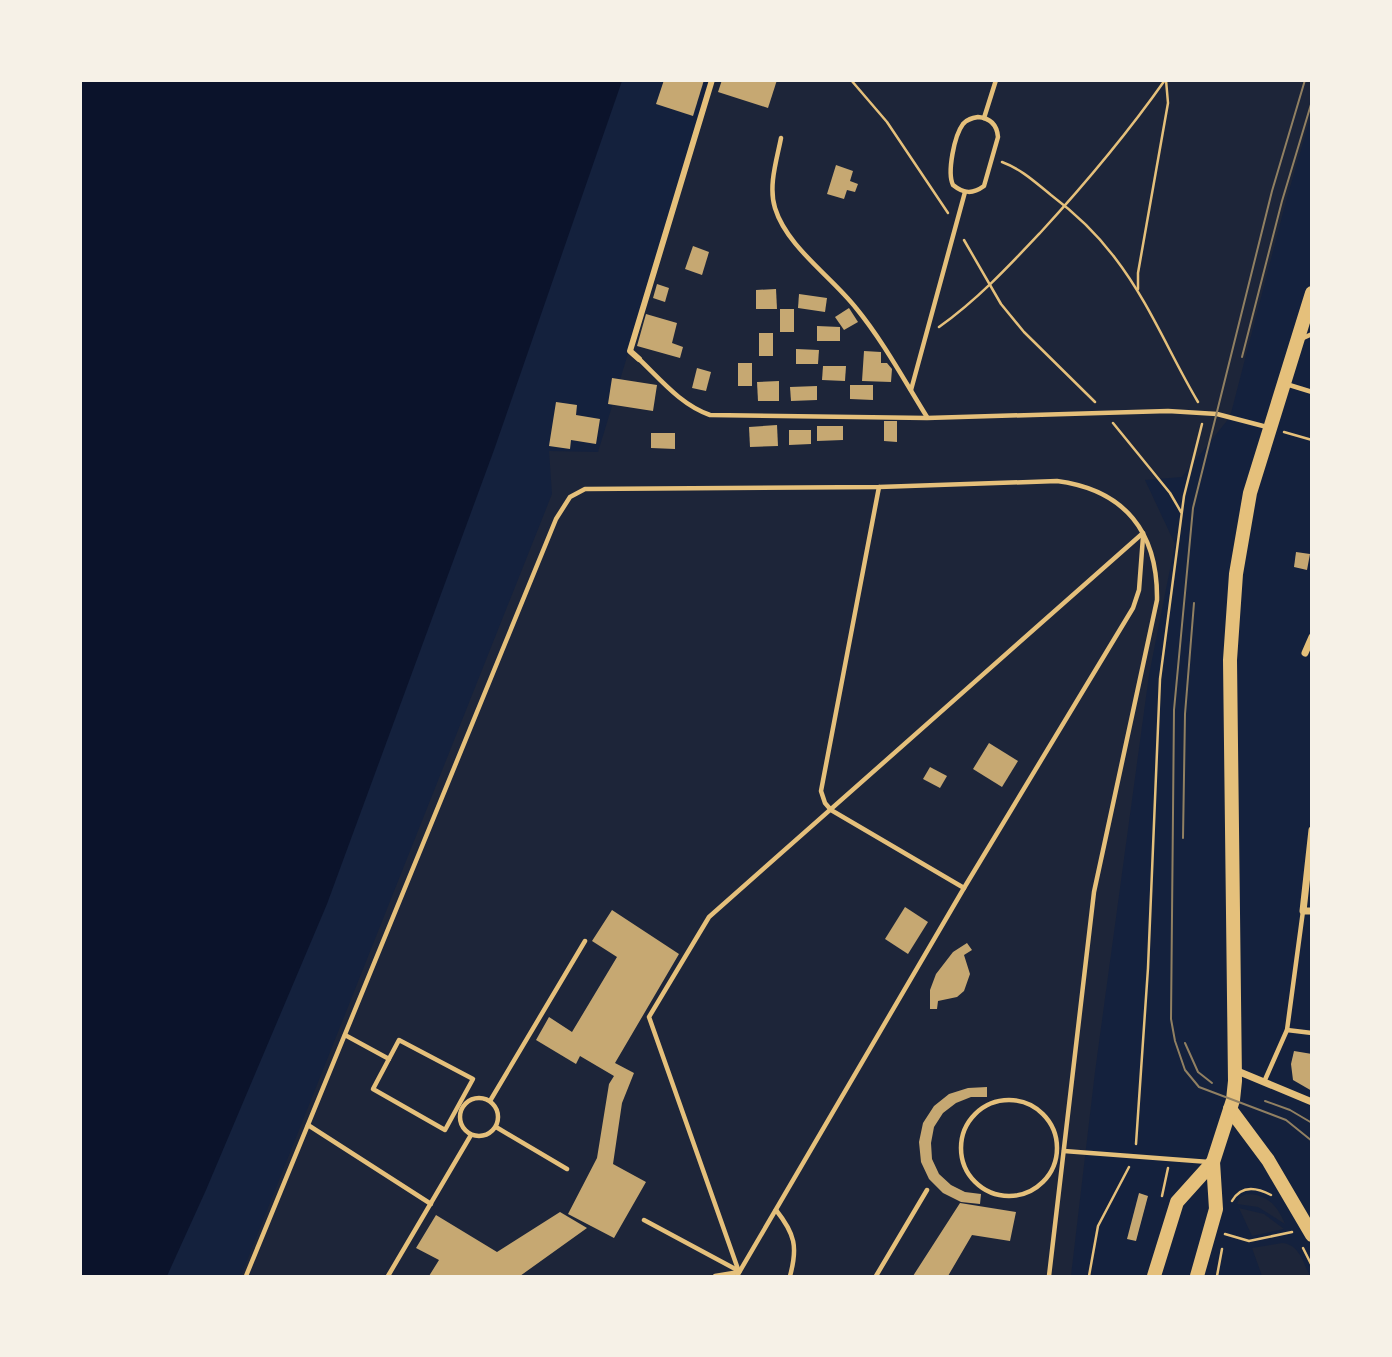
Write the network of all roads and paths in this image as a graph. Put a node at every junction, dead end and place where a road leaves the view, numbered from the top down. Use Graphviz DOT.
graph roads {
  1 [pos="712,80"];
  2 [pos="850,80"];
  3 [pos="996,80"];
  4 [pos="1166,80"];
  5 [pos="984,118"];
  6 [pos="781,138"];
  7 [pos="993,159"];
  8 [pos="965,192"];
  9 [pos="1065,206"];
  10 [pos="956,226"];
  11 [pos="990,285"];
  12 [pos="1139,293"];
  13 [pos="1311,293"];
  14 [pos="1311,334"];
  15 [pos="925,337"];
  16 [pos="1297,341"];
  17 [pos="639,359"];
  18 [pos="1285,384"];
  19 [pos="911,390"];
  20 [pos="1311,392"];
  21 [pos="1104,412"];
  22 [pos="1204,413"];
  23 [pos="927,418"];
  24 [pos="1271,428"];
  25 [pos="1311,440"];
  26 [pos="879,487"];
  27 [pos="1182,514"];
  28 [pos="1143,533"];
  29 [pos="1311,637"];
  30 [pos="1305,653"];
  31 [pos="831,810"];
  32 [pos="1311,830"];
  33 [pos="964,888"];
  34 [pos="1307,911"];
  35 [pos="585,941"];
  36 [pos="1287,1030"];
  37 [pos="1311,1033"];
  38 [pos="345,1035"];
  39 [pos="389,1059"];
  40 [pos="1236,1070"];
  41 [pos="1264,1082"];
  42 [pos="490,1101"];
  43 [pos="1311,1102"];
  44 [pos="460,1107"];
  45 [pos="1230,1109"];
  46 [pos="308,1125"];
  47 [pos="496,1127"];
  48 [pos="471,1135"];
  49 [pos="1057,1149"];
  50 [pos="1065,1151"];
  51 [pos="1135,1156"];
  52 [pos="1170,1159"];
  53 [pos="1213,1162"];
  54 [pos="567,1169"];
  55 [pos="927,1190"];
  56 [pos="1273,1197"];
  57 [pos="1161,1199"];
  58 [pos="431,1204"];
  59 [pos="776,1210"];
  60 [pos="1229,1211"];
  61 [pos="644,1220"];
  62 [pos="1292,1225"];
  63 [pos="1225,1234"];
  64 [pos="1311,1235"];
  65 [pos="738,1274"];
  66 [pos="246,1276"];
  67 [pos="388,1276"];
  68 [pos="715,1276"];
  69 [pos="790,1276"];
  70 [pos="876,1276"];
  71 [pos="1049,1276"];
  72 [pos="1089,1276"];
  73 [pos="1154,1276"];
  74 [pos="1198,1276"];
  1 -- 17 [label="street"];
  2 -- 10 [label="path"];
  3 -- 5 [label="lane"];
  4 -- 9 [label="path"];
  4 -- 12 [label="path"];
  5 -- 7 [label="lane"];
  5 -- 8 [label="lane"];
  6 -- 19 [label="lane"];
  7 -- 8 [label="lane"];
  7 -- 9 [label="path"];
  8 -- 10 [label="lane"];
  9 -- 11 [label="path"];
  9 -- 12 [label="path"];
  10 -- 11 [label="path"];
  10 -- 15 [label="lane"];
  11 -- 15 [label="path"];
  11 -- 21 [label="path"];
  12 -- 22 [label="path"];
  13 -- 16 [label="main road"];
  14 -- 16 [label="lane"];
  15 -- 19 [label="lane"];
  16 -- 18 [label="main road"];
  17 -- 23 [label="lane"];
  18 -- 20 [label="lane"];
  18 -- 24 [label="main road"];
  19 -- 23 [label="lane"];
  21 -- 22 [label="lane"];
  21 -- 23 [label="lane"];
  21 -- 27 [label="path"];
  22 -- 24 [label="lane"];
  22 -- 27 [label="path"];
  24 -- 25 [label="path"];
  24 -- 40 [label="main road"];
  26 -- 28 [label="lane"];
  26 -- 31 [label="lane"];
  26 -- 38 [label="lane"];
  27 -- 51 [label="path"];
  28 -- 31 [label="lane"];
  28 -- 33 [label="lane"];
  28 -- 50 [label="lane"];
  29 -- 30 [label="street"];
  31 -- 33 [label="lane"];
  31 -- 65 [label="lane"];
  32 -- 34 [label="street"];
  33 -- 59 [label="lane"];
  34 -- 36 [label="lane"];
  35 -- 42 [label="lane"];
  36 -- 37 [label="lane"];
  36 -- 41 [label="lane"];
  38 -- 39 [label="lane"];
  38 -- 46 [label="lane"];
  39 -- 44 [label="lane"];
  39 -- 44 [label="lane"];
  40 -- 41 [label="street"];
  40 -- 45 [label="main road"];
  41 -- 43 [label="street"];
  42 -- 44 [label="lane"];
  42 -- 47 [label="lane"];
  44 -- 48 [label="lane"];
  45 -- 53 [label="main road"];
  45 -- 64 [label="main road"];
  46 -- 58 [label="lane"];
  46 -- 66 [label="lane"];
  47 -- 48 [label="lane"];
  47 -- 54 [label="lane"];
  48 -- 58 [label="lane"];
  49 -- 49 [label="lane"];
  49 -- 50 [label="lane"];
  50 -- 51 [label="lane"];
  50 -- 71 [label="lane"];
  51 -- 52 [label="lane"];
  51 -- 72 [label="path"];
  52 -- 53 [label="lane"];
  52 -- 57 [label="path"];
  53 -- 73 [label="main road"];
  53 -- 74 [label="main road"];
  55 -- 70 [label="lane"];
  56 -- 60 [label="path"];
  58 -- 67 [label="lane"];
  59 -- 65 [label="lane"];
  59 -- 69 [label="lane"];
  61 -- 65 [label="lane"];
  62 -- 63 [label="path"];
  65 -- 68 [label="lane"];
}
